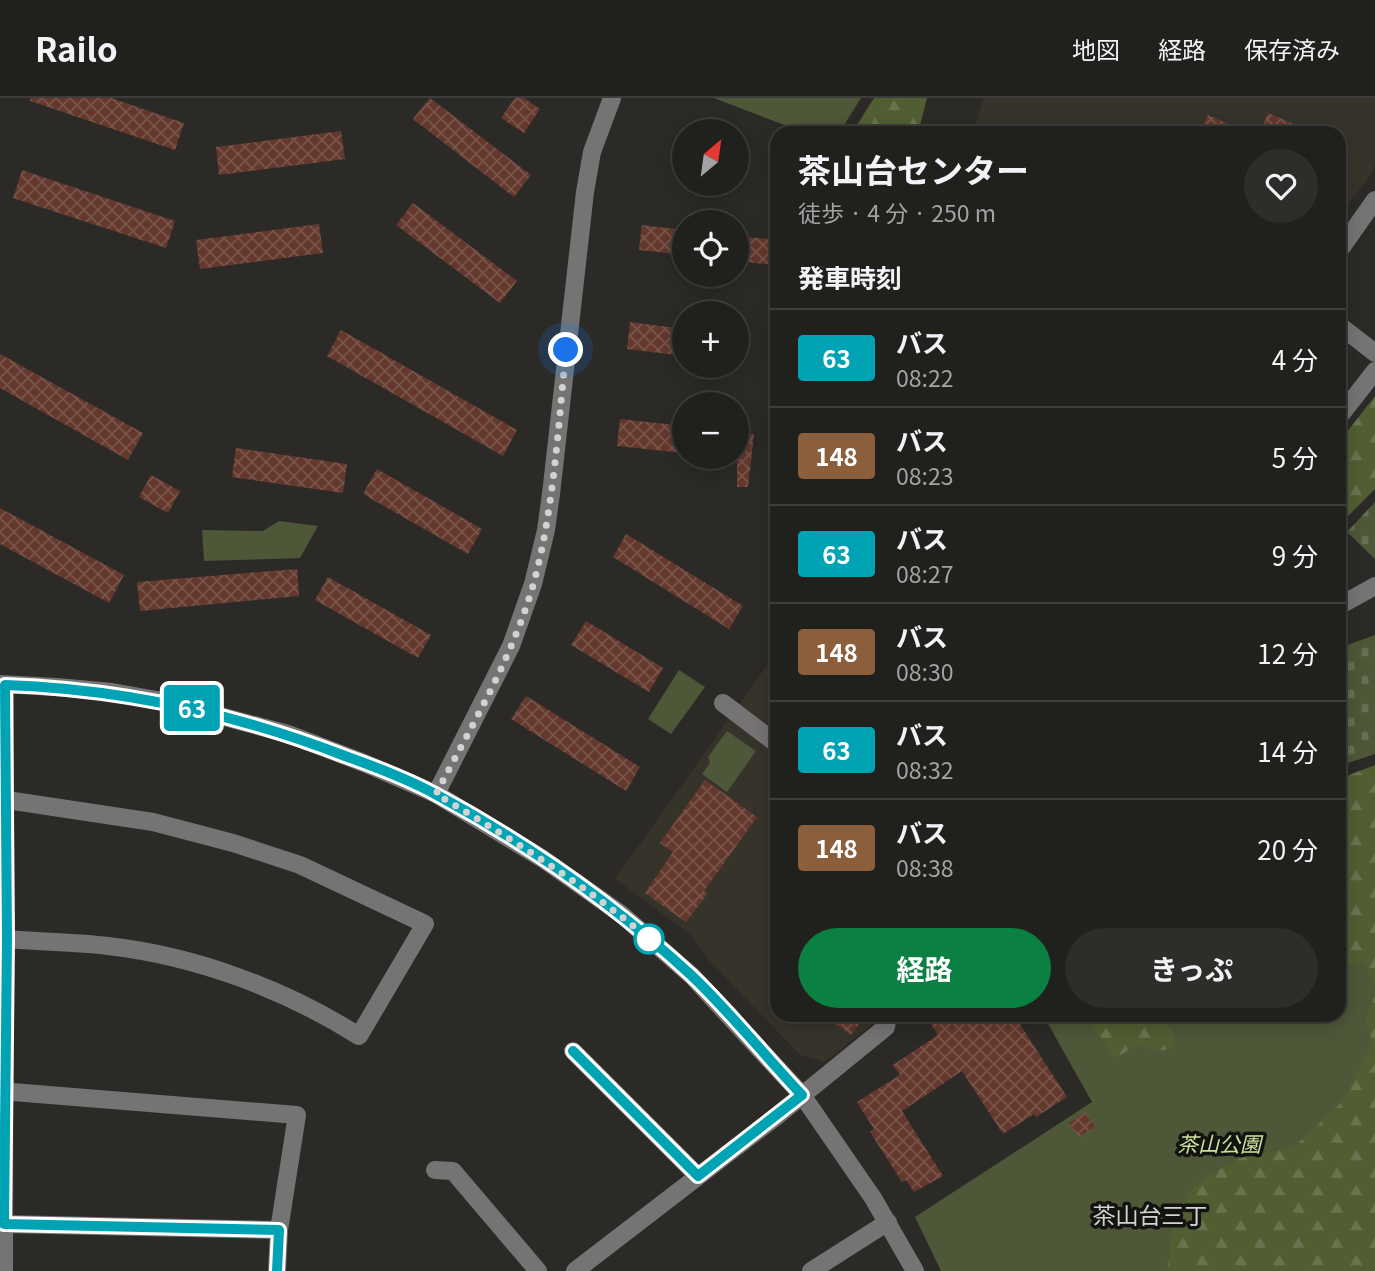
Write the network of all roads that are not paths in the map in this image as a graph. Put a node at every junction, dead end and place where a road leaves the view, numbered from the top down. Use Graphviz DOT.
graph roads {
  1 [pos="612,98"];
  2 [pos="1375,200"];
  3 [pos="1346,241"];
  4 [pos="1346,330"];
  5 [pos="1375,353"];
  6 [pos="1375,371"];
  7 [pos="1346,408"];
  8 [pos="1375,586"];
  9 [pos="1346,602"];
  10 [pos="3,685"];
  11 [pos="723,703"];
  12 [pos="770,739"];
  13 [pos="436,794"];
  14 [pos="7,800"];
  15 [pos="7,939"];
  16 [pos="887,1022"];
  17 [pos="573,1051"];
  18 [pos="3,1091"];
  19 [pos="802,1095"];
  20 [pos="435,1170"];
  21 [pos="698,1176"];
  22 [pos="888,1222"];
  23 [pos="4,1224"];
  24 [pos="279,1230"];
  25 [pos="5,1271"];
  26 [pos="277,1271"];
  27 [pos="538,1271"];
  28 [pos="575,1271"];
  29 [pos="811,1271"];
  30 [pos="915,1271"];
  1 -- 13 [label="street"];
  2 -- 3 [label="street"];
  4 -- 5 [label="street"];
  6 -- 7 [label="street"];
  8 -- 9 [label="street"];
  10 -- 13 [label="street"];
  10 -- 14 [label="street"];
  11 -- 12 [label="street"];
  13 -- 19 [label="street"];
  14 -- 15 [label="street"];
  14 -- 15 [label="street"];
  15 -- 18 [label="street"];
  16 -- 19 [label="street"];
  17 -- 21 [label="street"];
  18 -- 23 [label="street"];
  18 -- 24 [label="street"];
  19 -- 21 [label="street"];
  19 -- 22 [label="street"];
  20 -- 27 [label="street"];
  21 -- 28 [label="street"];
  22 -- 29 [label="street"];
  22 -- 30 [label="street"];
  23 -- 24 [label="street"];
  23 -- 25 [label="street"];
  24 -- 26 [label="street"];
}
